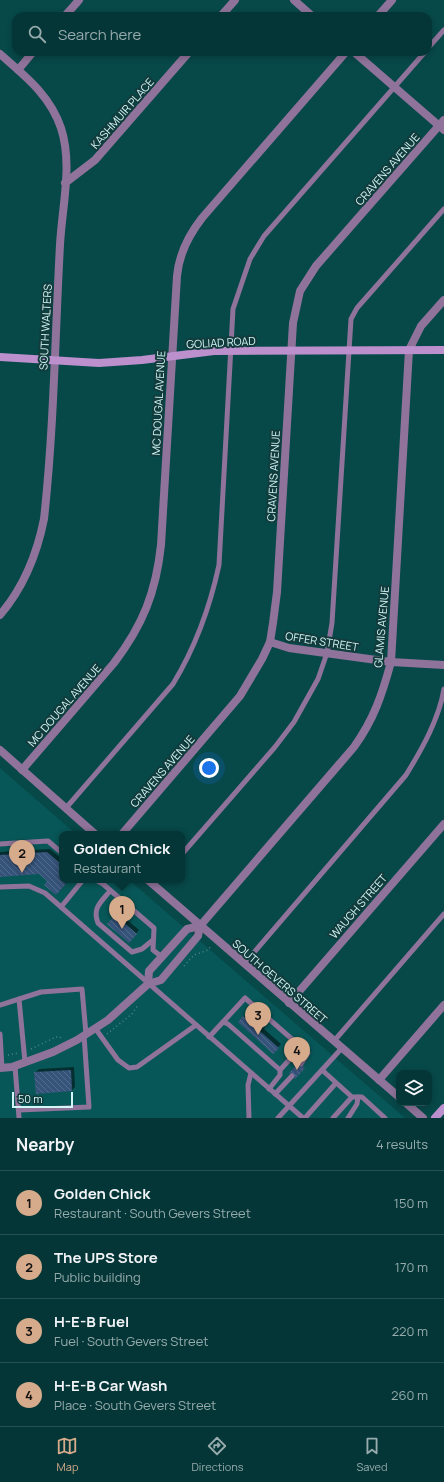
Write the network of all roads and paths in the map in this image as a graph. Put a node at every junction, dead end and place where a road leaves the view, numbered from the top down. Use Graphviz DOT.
graph roads {
  1 [pos="79,0"];
  2 [pos="235,0"];
  3 [pos="294,0"];
  4 [pos="392,0"];
  5 [pos="68,12"];
  6 [pos="224,12"];
  7 [pos="308,12"];
  8 [pos="382,12"];
  9 [pos="444,30"];
  10 [pos="432,44"];
  11 [pos="0,54"];
  12 [pos="30,56"];
  13 [pos="186,56"];
  14 [pos="343,56"];
  15 [pos="359,56"];
  16 [pos="421,56"];
  17 [pos="18,70"];
  18 [pos="394,87"];
  19 [pos="442,125"];
  20 [pos="66,183"];
  21 [pos="444,209"];
  22 [pos="444,300"];
  23 [pos="349,350"];
  24 [pos="409,350"];
  25 [pos="444,350"];
  26 [pos="232,351"];
  27 [pos="291,351"];
  28 [pos="172,356"];
  29 [pos="0,358"];
  30 [pos="54,361"];
  31 [pos="0,615"];
  32 [pos="270,642"];
  33 [pos="327,653"];
  34 [pos="391,662"];
  35 [pos="444,665"];
  36 [pos="444,689"];
  37 [pos="0,750"];
  38 [pos="22,770"];
  39 [pos="66,808"];
  40 [pos="444,824"];
  41 [pos="93,831"];
  42 [pos="125,831"];
  43 [pos="0,844"];
  44 [pos="59,850"];
  45 [pos="185,851"];
  46 [pos="81,883"];
  47 [pos="100,883"];
  48 [pos="157,883"];
  49 [pos="0,887"];
  50 [pos="110,891"];
  51 [pos="61,907"];
  52 [pos="444,914"];
  53 [pos="200,926"];
  54 [pos="153,940"];
  55 [pos="211,946"];
  56 [pos="162,957"];
  57 [pos="244,964"];
  58 [pos="183,967"];
  59 [pos="148,984"];
  60 [pos="19,999"];
  61 [pos="139,1003"];
  62 [pos="289,1003"];
  63 [pos="0,1005"];
  64 [pos="444,1005"];
  65 [pos="223,1022"];
  66 [pos="196,1025"];
  67 [pos="95,1028"];
  68 [pos="0,1034"];
  69 [pos="85,1035"];
  70 [pos="209,1037"];
  71 [pos="102,1038"];
  72 [pos="62,1040"];
  73 [pos="334,1041"];
  74 [pos="301,1047"];
  75 [pos="342,1048"];
  76 [pos="24,1051"];
  77 [pos="2,1057"];
  78 [pos="25,1062"];
  79 [pos="301,1064"];
  80 [pos="15,1066"];
  81 [pos="1,1068"];
  82 [pos="280,1070"];
  83 [pos="322,1070"];
  84 [pos="251,1073"];
  85 [pos="292,1076"];
  86 [pos="379,1080"];
  87 [pos="336,1083"];
  88 [pos="269,1089"];
  89 [pos="275,1094"];
  90 [pos="396,1094"];
  91 [pos="352,1097"];
  92 [pos="358,1097"];
  93 [pos="409,1106"];
  94 [pos="290,1107"];
  95 [pos="444,1108"];
  96 [pos="19,1110"];
  97 [pos="20,1118"];
  98 [pos="249,1118"];
  99 [pos="278,1118"];
  100 [pos="304,1118"];
  101 [pos="333,1118"];
  102 [pos="348,1118"];
  103 [pos="385,1118"];
  104 [pos="423,1118"];
  105 [pos="435,1118"];
  1 -- 5 [label="street"];
  2 -- 6 [label="street"];
  3 -- 7 [label="street"];
  4 -- 8 [label="street"];
  9 -- 10 [label="lane"];
  11 -- 17 [label="street, SOUTH WALTERS"];
  12 -- 17 [label="street"];
  13 -- 20 [label="street, KASHMUIR PLACE"];
  14 -- 28 [label="street, MC DOUGAL AVENUE"];
  15 -- 18 [label="street"];
  16 -- 18 [label="lane"];
  17 -- 20 [label="street, SOUTH WALTERS"];
  18 -- 19 [label="street"];
  18 -- 26 [label="lane"];
  19 -- 27 [label="street, CRAVENS AVENUE"];
  20 -- 30 [label="street, SOUTH WALTERS"];
  21 -- 23 [label="lane"];
  22 -- 24 [label="street, GLAMIS AVENUE"];
  23 -- 24 [label="main road, GOLIAD ROAD"];
  23 -- 27 [label="main road, GOLIAD ROAD"];
  23 -- 33 [label="lane"];
  24 -- 25 [label="main road, GOLIAD ROAD"];
  24 -- 34 [label="street, GLAMIS AVENUE"];
  26 -- 27 [label="main road, GOLIAD ROAD"];
  26 -- 28 [label="main road, GOLIAD ROAD"];
  26 -- 39 [label="lane"];
  27 -- 32 [label="street, CRAVENS AVENUE"];
  28 -- 30 [label="main road, GOLIAD ROAD"];
  28 -- 38 [label="street, MC DOUGAL AVENUE"];
  29 -- 30 [label="main road, GOLIAD ROAD"];
  30 -- 31 [label="street, SOUTH WALTERS"];
  32 -- 33 [label="street, OFFER STREET"];
  32 -- 42 [label="street, CRAVENS AVENUE"];
  33 -- 34 [label="street, OFFER STREET"];
  33 -- 45 [label="lane"];
  34 -- 35 [label="street, OFFER STREET"];
  34 -- 53 [label="street, GLAMIS AVENUE"];
  36 -- 57 [label="lane"];
  37 -- 38 [label="street"];
  38 -- 39 [label="street"];
  39 -- 41 [label="street"];
  40 -- 62 [label="street, WAUGH STREET"];
  43 -- 44 [label="lane"];
  46 -- 51 [label="lane"];
  47 -- 50 [label="lane"];
  48 -- 53 [label="street, SOUTH GEVERS STREET"];
  49 -- 51 [label="lane"];
  50 -- 54 [label="lane"];
  50 -- 54 [label="lane"];
  51 -- 59 [label="lane"];
  52 -- 73 [label="lane"];
  53 -- 56 [label="street"];
  53 -- 57 [label="street, SOUTH GEVERS STREET"];
  53 -- 59 [label="street"];
  54 -- 56 [label="lane"];
  55 -- 58 [label="path"];
  56 -- 59 [label="street"];
  57 -- 62 [label="street, SOUTH GEVERS STREET"];
  59 -- 66 [label="lane"];
  59 -- 67 [label="street"];
  60 -- 63 [label="lane"];
  60 -- 69 [label="lane"];
  60 -- 76 [label="lane"];
  61 -- 71 [label="path"];
  62 -- 73 [label="street, SOUTH GEVERS STREET"];
  64 -- 86 [label="street"];
  65 -- 70 [label="lane"];
  65 -- 74 [label="lane"];
  65 -- 82 [label="lane"];
  66 -- 70 [label="lane"];
  66 -- 71 [label="lane"];
  67 -- 69 [label="street"];
  67 -- 71 [label="lane"];
  68 -- 77 [label="lane"];
  69 -- 78 [label="street"];
  69 -- 96 [label="lane"];
  70 -- 84 [label="lane"];
  72 -- 76 [label="path"];
  73 -- 75 [label="street, SOUTH GEVERS STREET"];
  74 -- 79 [label="lane"];
  74 -- 82 [label="lane"];
  75 -- 83 [label="lane"];
  75 -- 86 [label="street, SOUTH GEVERS STREET"];
  76 -- 77 [label="path"];
  76 -- 78 [label="lane"];
  77 -- 81 [label="lane"];
  78 -- 80 [label="street"];
  80 -- 81 [label="street"];
  80 -- 96 [label="lane"];
  82 -- 88 [label="lane"];
  83 -- 87 [label="lane"];
  83 -- 94 [label="lane"];
  84 -- 88 [label="lane"];
  84 -- 98 [label="lane"];
  85 -- 89 [label="lane"];
  86 -- 90 [label="street, SOUTH GEVERS STREET"];
  87 -- 91 [label="lane"];
  87 -- 100 [label="lane"];
  88 -- 89 [label="lane"];
  89 -- 94 [label="lane"];
  91 -- 92 [label="lane"];
  91 -- 101 [label="lane"];
  92 -- 102 [label="lane"];
  92 -- 103 [label="lane"];
  93 -- 104 [label="street"];
  94 -- 99 [label="lane"];
  94 -- 100 [label="lane"];
  95 -- 105 [label="main road"];
  96 -- 97 [label="lane"];
}
